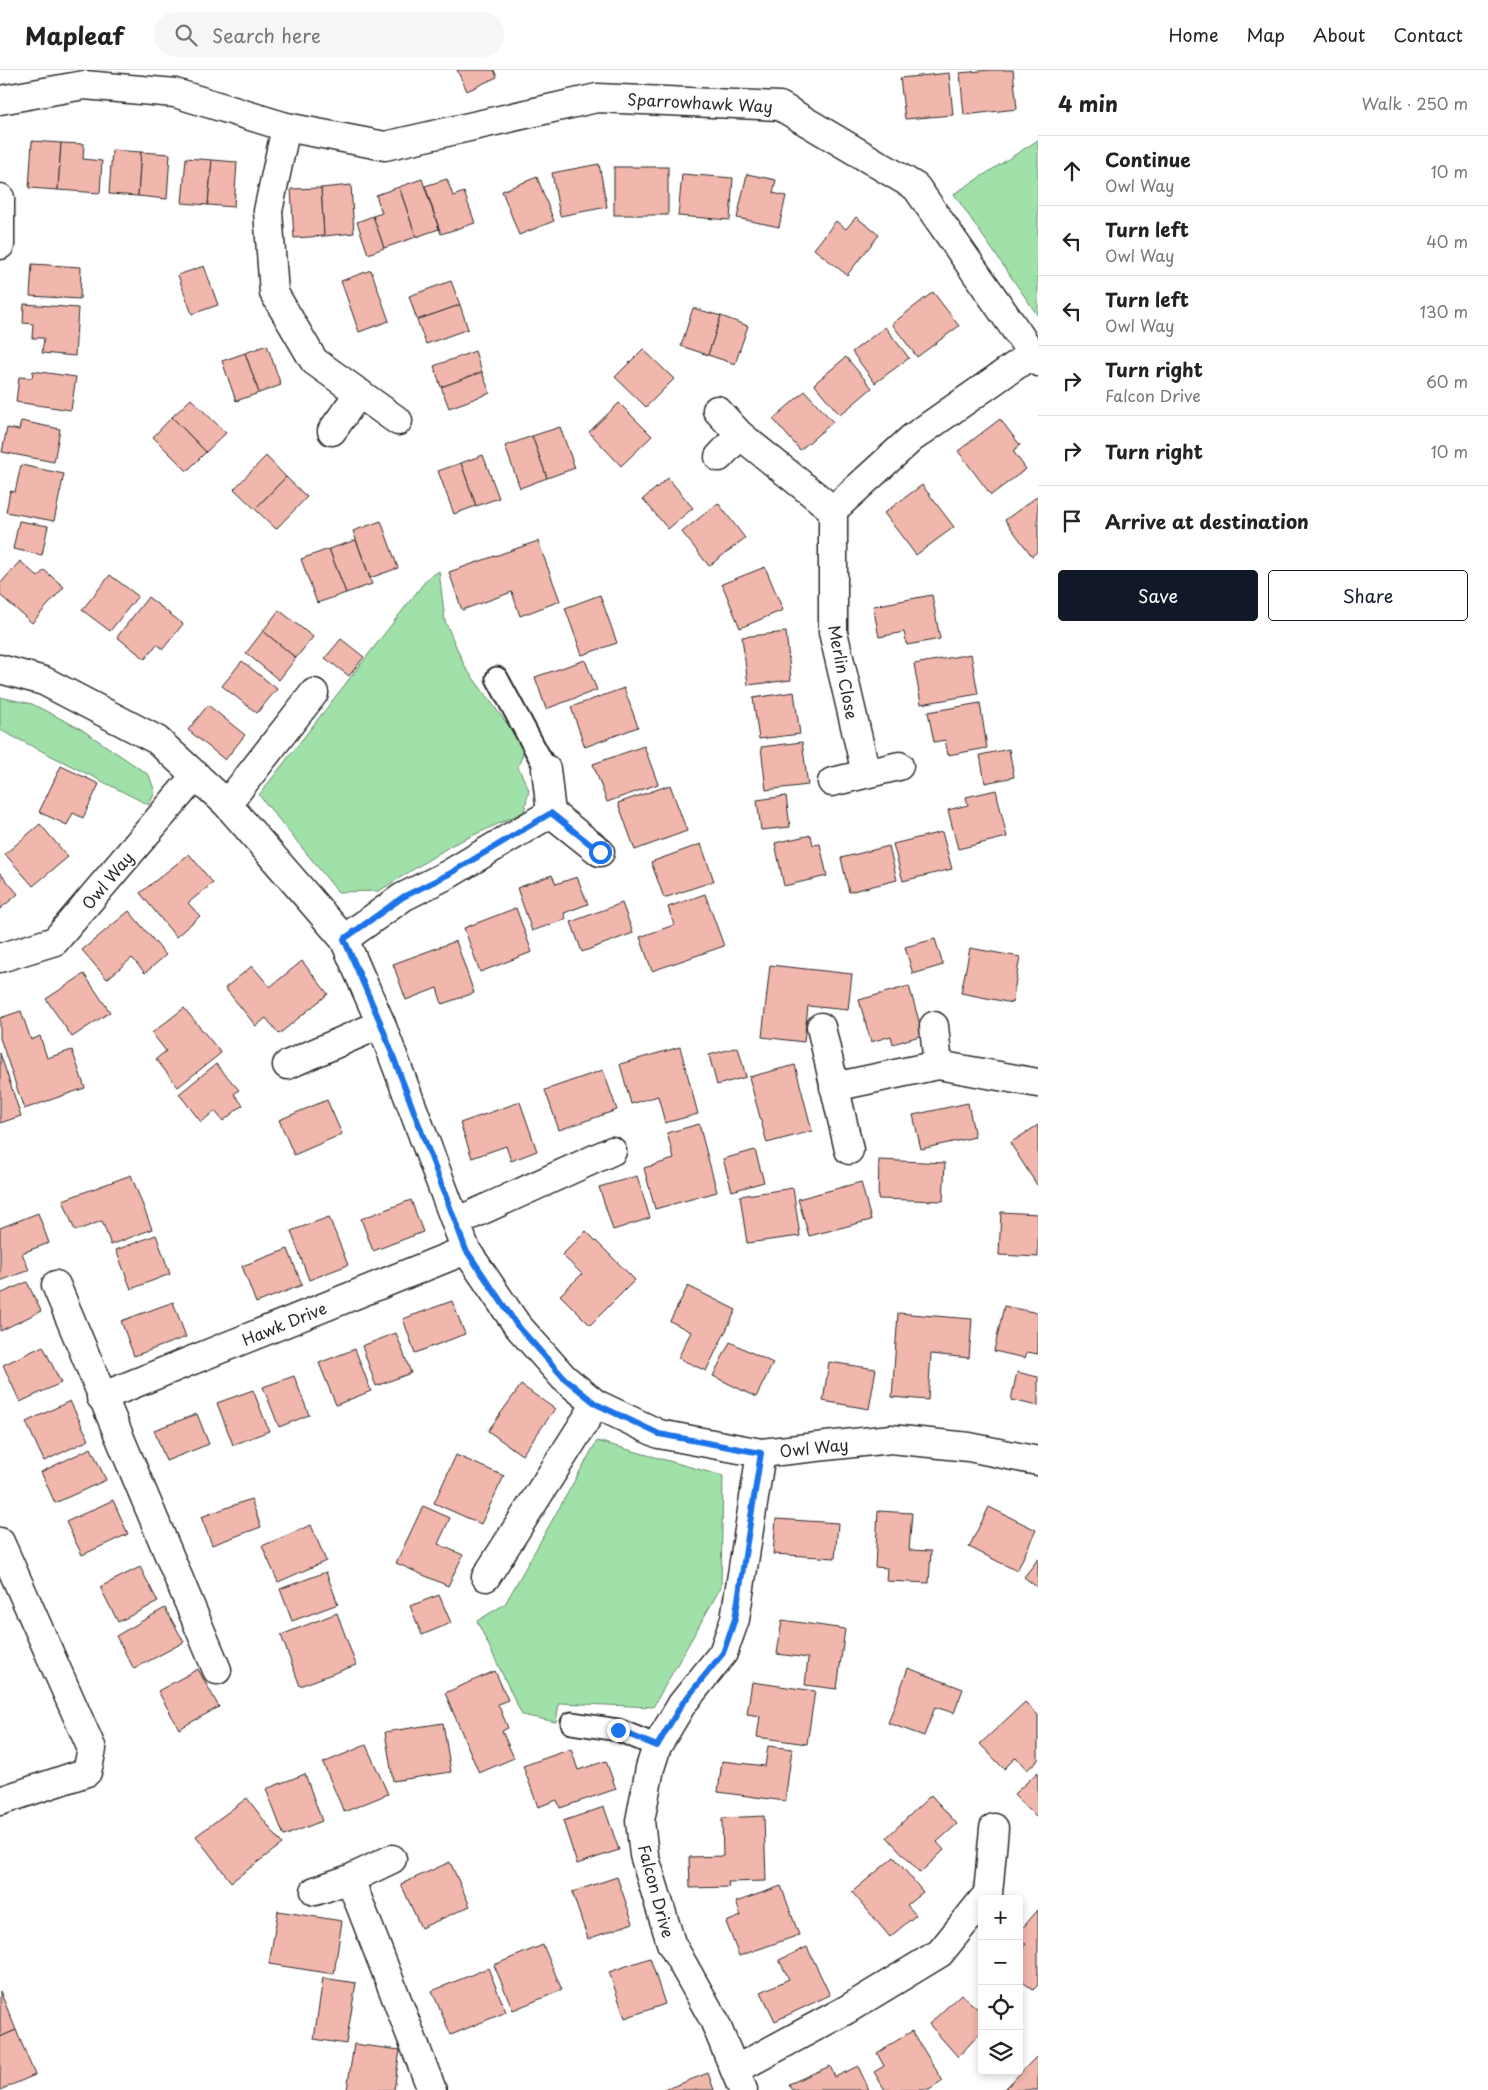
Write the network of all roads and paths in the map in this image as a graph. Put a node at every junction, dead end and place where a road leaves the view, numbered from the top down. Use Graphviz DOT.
graph roads {
  1 [pos="0,100"];
  2 [pos="286,127"];
  3 [pos="0,198"];
  4 [pos="0,245"];
  5 [pos="1035,358"];
  6 [pos="359,393"];
  7 [pos="717,410"];
  8 [pos="398,421"];
  9 [pos="332,431"];
  10 [pos="740,435"];
  11 [pos="719,457"];
  12 [pos="833,510"];
  13 [pos="0,669"];
  14 [pos="497,678"];
  15 [pos="314,693"];
  16 [pos="899,766"];
  17 [pos="546,769"];
  18 [pos="866,773"];
  19 [pos="196,775"];
  20 [pos="832,782"];
  21 [pos="227,804"];
  22 [pos="551,813"];
  23 [pos="600,852"];
  24 [pos="344,939"];
  25 [pos="0,958"];
  26 [pos="381,1024"];
  27 [pos="934,1026"];
  28 [pos="821,1027"];
  29 [pos="286,1065"];
  30 [pos="938,1065"];
  31 [pos="1038,1083"];
  32 [pos="834,1087"];
  33 [pos="849,1150"];
  34 [pos="612,1151"];
  35 [pos="456,1222"];
  36 [pos="466,1250"];
  37 [pos="56,1285"];
  38 [pos="101,1397"];
  39 [pos="596,1404"];
  40 [pos="761,1453"];
  41 [pos="1038,1461"];
  42 [pos="0,1542"];
  43 [pos="486,1577"];
  44 [pos="217,1670"];
  45 [pos="572,1723"];
  46 [pos="657,1746"];
  47 [pos="0,1801"];
  48 [pos="994,1828"];
  49 [pos="392,1859"];
  50 [pos="350,1879"];
  51 [pos="315,1890"];
  52 [pos="987,1895"];
  53 [pos="978,1906"];
  54 [pos="739,2080"];
  55 [pos="432,2090"];
  1 -- 2 [label="street, Sparrowhawk Way"];
  2 -- 5 [label="street, Sparrowhawk Way"];
  2 -- 6 [label="street"];
  3 -- 4 [label="street"];
  5 -- 12 [label="street"];
  6 -- 8 [label="street"];
  6 -- 9 [label="street"];
  7 -- 10 [label="street"];
  10 -- 11 [label="street"];
  10 -- 12 [label="street"];
  12 -- 18 [label="street, Merlin Close"];
  13 -- 19 [label="street, Owl Way"];
  14 -- 17 [label="lane"];
  15 -- 21 [label="street"];
  16 -- 18 [label="street"];
  17 -- 22 [label="street"];
  18 -- 20 [label="street"];
  19 -- 21 [label="street, Owl Way"];
  19 -- 25 [label="street, Owl Way"];
  21 -- 24 [label="street, Owl Way"];
  22 -- 23 [label="street"];
  22 -- 24 [label="street"];
  24 -- 26 [label="street, Owl Way"];
  26 -- 29 [label="street"];
  26 -- 35 [label="street, Owl Way"];
  27 -- 30 [label="street"];
  28 -- 32 [label="street"];
  30 -- 31 [label="street"];
  30 -- 32 [label="street"];
  32 -- 33 [label="street"];
  34 -- 35 [label="street"];
  35 -- 36 [label="street, Owl Way"];
  36 -- 38 [label="street, Hawk Drive"];
  36 -- 39 [label="street, Owl Way"];
  37 -- 38 [label="street"];
  38 -- 44 [label="street"];
  39 -- 40 [label="street, Owl Way"];
  39 -- 43 [label="street"];
  40 -- 41 [label="street, Owl Way"];
  40 -- 46 [label="street, Falcon Drive"];
  42 -- 47 [label="street"];
  45 -- 46 [label="lane"];
  46 -- 54 [label="street, Falcon Drive"];
  48 -- 52 [label="street, Falcon Drive"];
  49 -- 50 [label="street"];
  50 -- 51 [label="street"];
  50 -- 55 [label="street"];
  53 -- 54 [label="street, Falcon Drive"];
}
